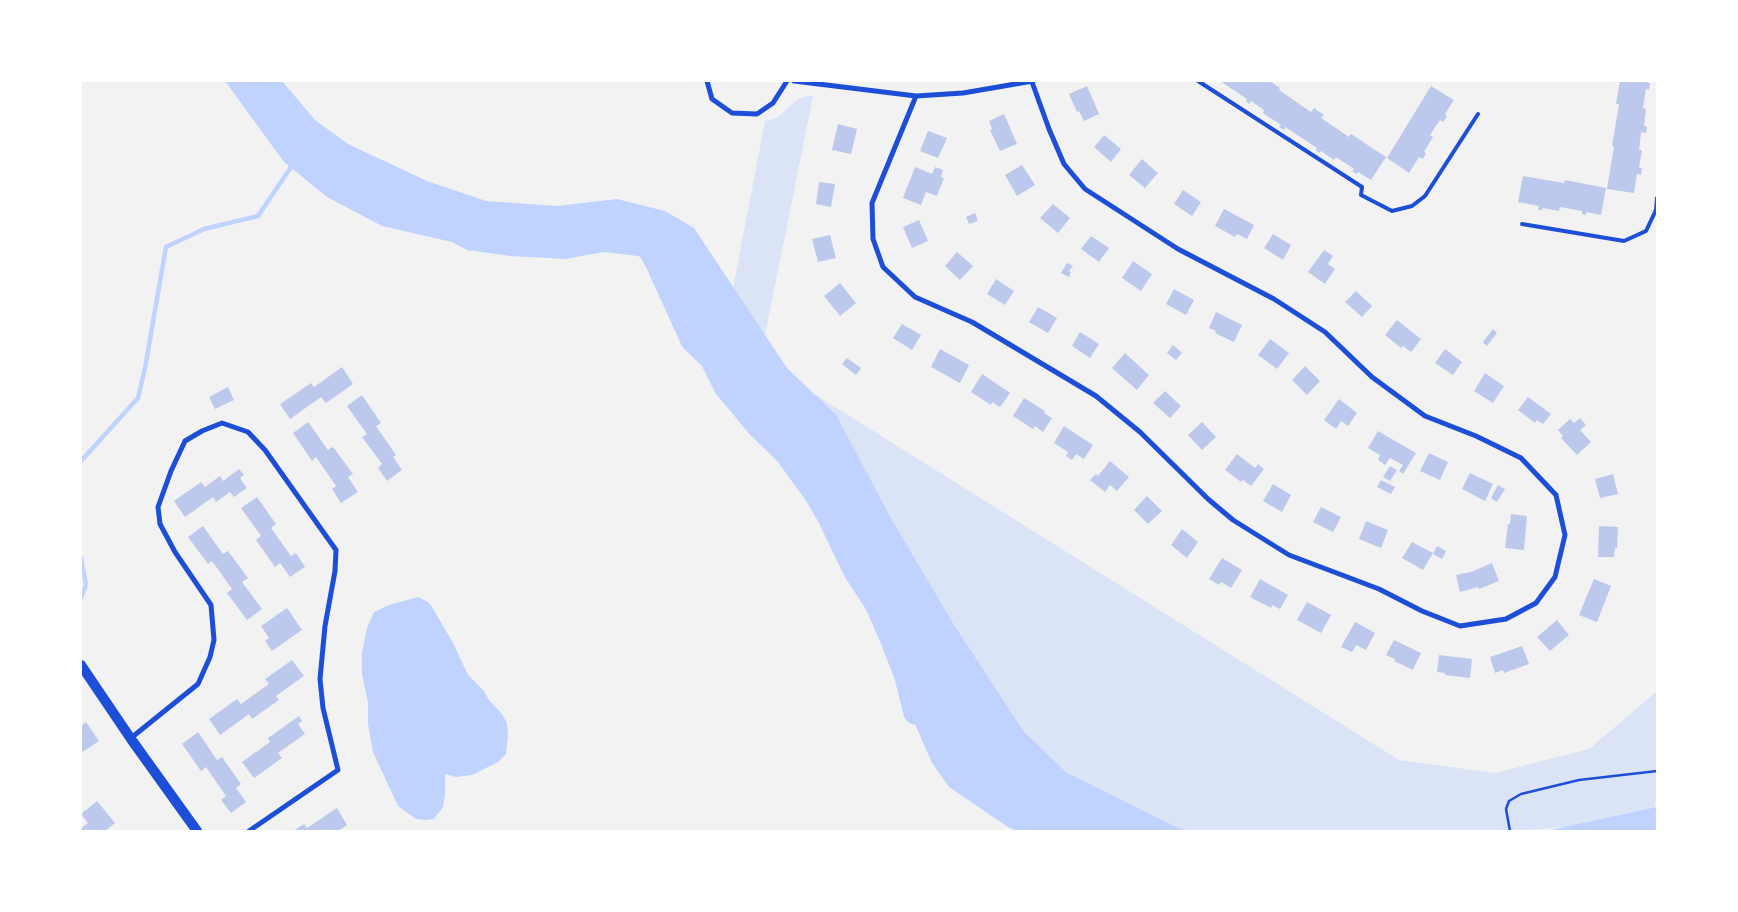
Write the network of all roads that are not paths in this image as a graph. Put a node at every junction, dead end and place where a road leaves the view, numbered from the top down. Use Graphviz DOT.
graph roads {
  1 [pos="707,81"];
  2 [pos="788,81"];
  3 [pos="794,81"];
  4 [pos="1198,81"];
  5 [pos="1033,82"];
  6 [pos="916,96"];
  7 [pos="1478,114"];
  8 [pos="1657,198"];
  9 [pos="1522,224"];
  10 [pos="81,665"];
  11 [pos="130,739"];
  12 [pos="194,830"];
  13 [pos="249,831"];
  1 -- 2 [label="street"];
  3 -- 6 [label="street"];
  4 -- 7 [label="lane"];
  5 -- 6 [label="street"];
  5 -- 6 [label="street"];
  8 -- 9 [label="lane"];
  10 -- 11 [label="main road"];
  11 -- 12 [label="main road"];
  11 -- 13 [label="street"];
}
